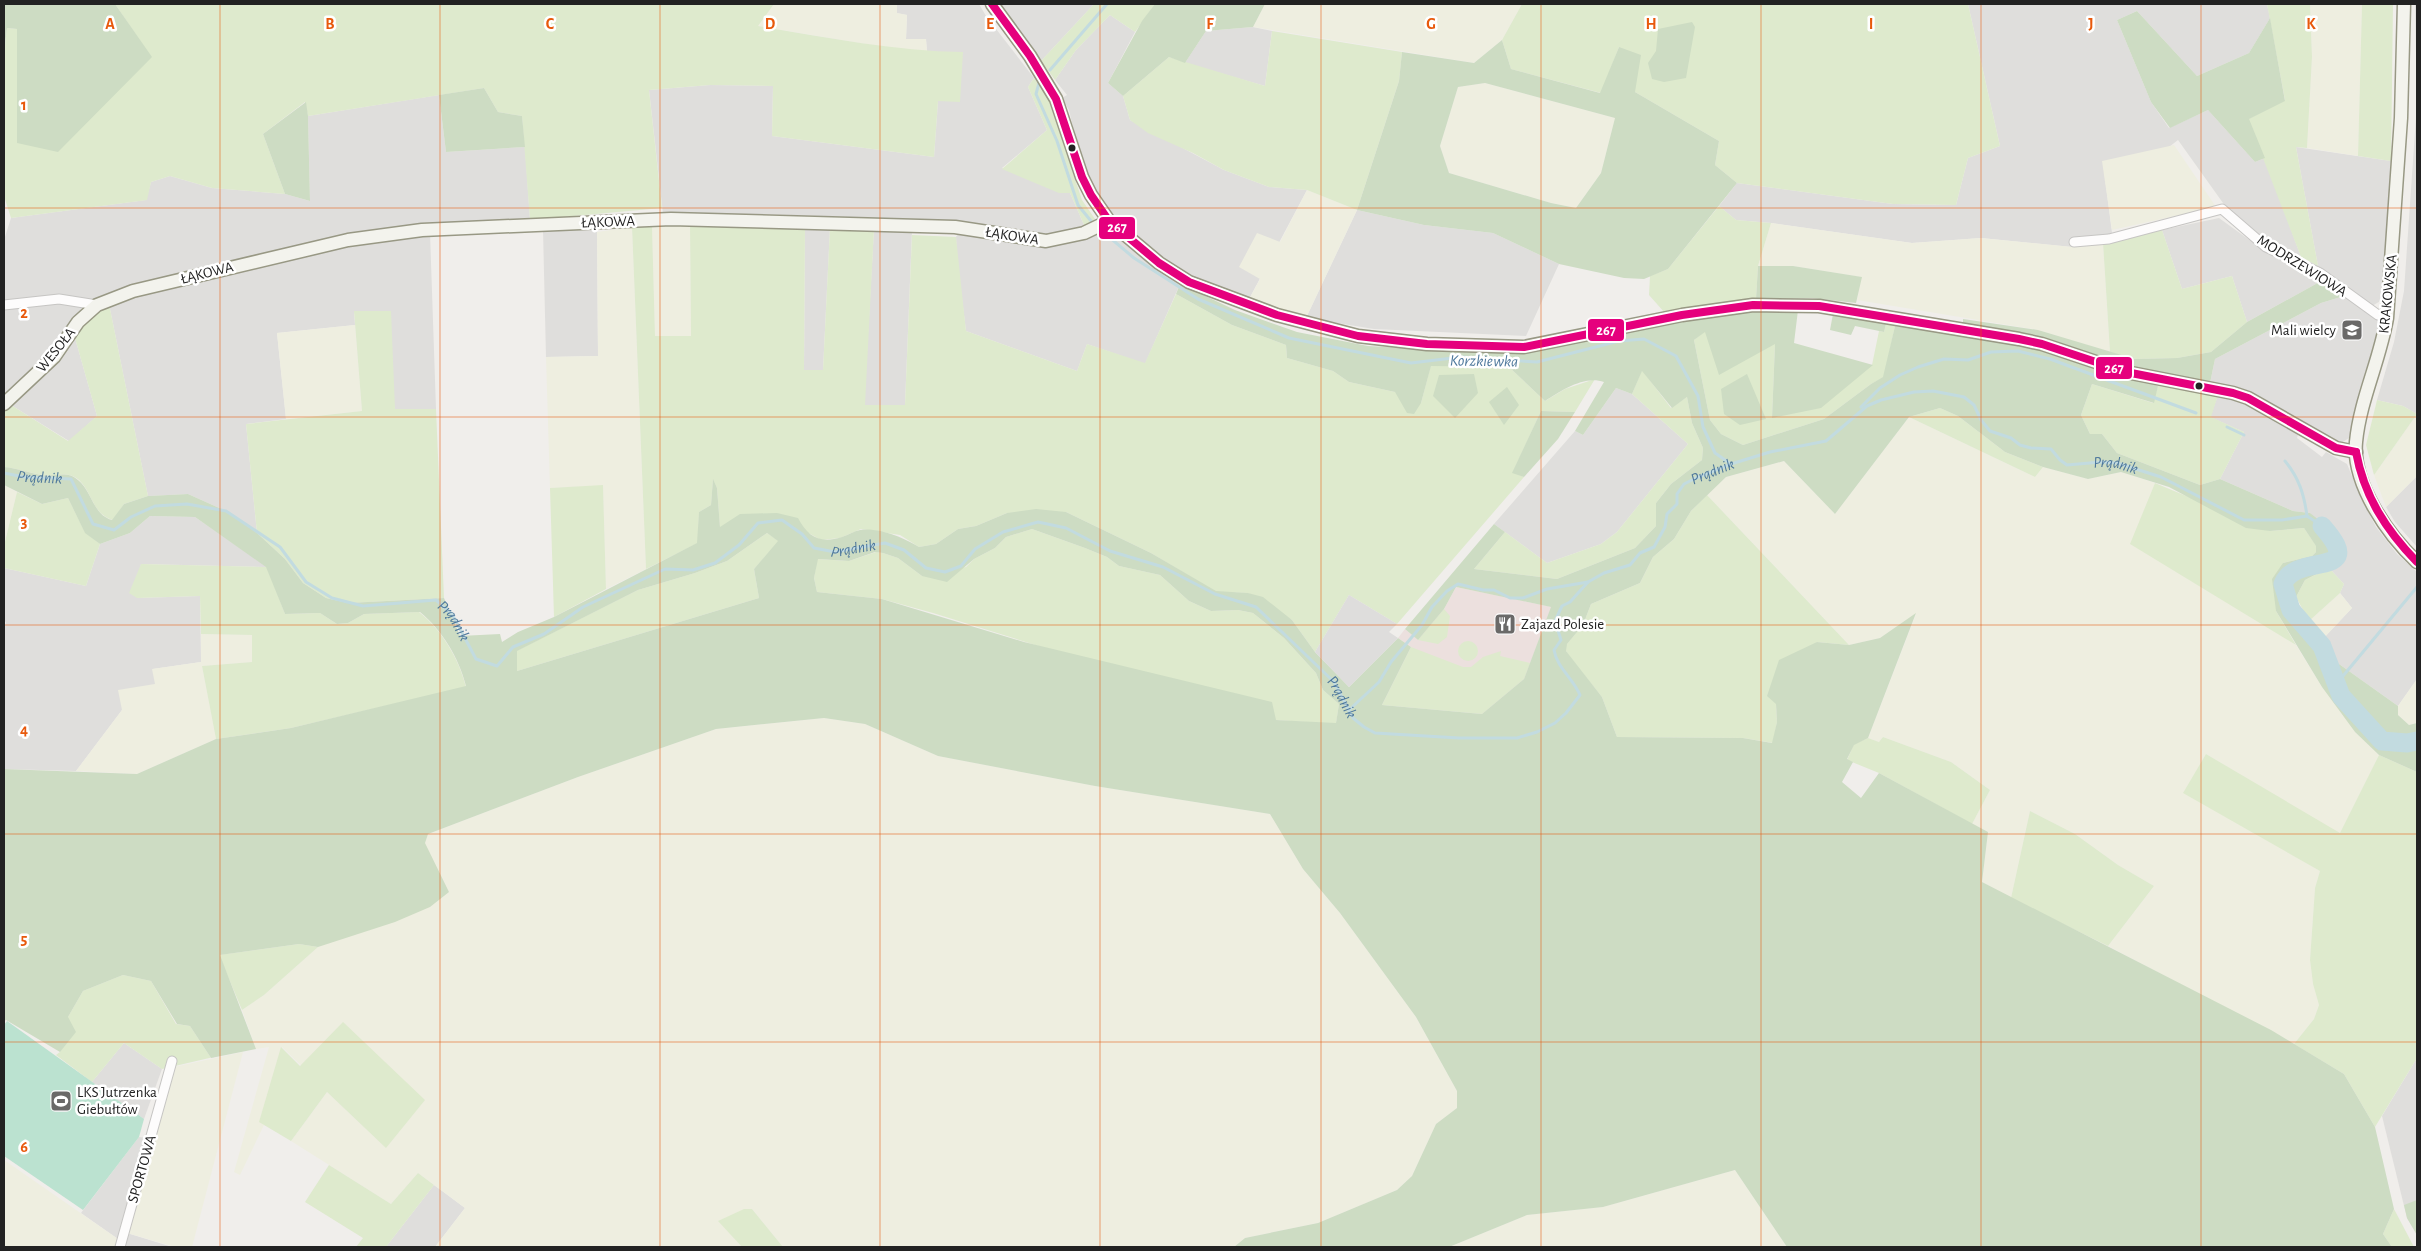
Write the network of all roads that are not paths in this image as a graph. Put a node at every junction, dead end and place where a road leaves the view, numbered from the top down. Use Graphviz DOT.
graph roads {
  1 [pos="992,4"];
  2 [pos="2404,4"];
  3 [pos="1109,221"];
  4 [pos="2074,242"];
  5 [pos="110,299"];
  6 [pos="4,305"];
  7 [pos="97,305"];
  8 [pos="2387,318"];
  9 [pos="4,404"];
  10 [pos="2356,452"];
  11 [pos="2417,562"];
  12 [pos="172,1061"];
  13 [pos="120,1247"];
  1 -- 3 [label="street"];
  2 -- 8 [label="street, KRAKOWSKA"];
  3 -- 5 [label="street, ŁĄKOWA"];
  3 -- 10 [label="street"];
  4 -- 8 [label="street, MODRZEWIOWA"];
  5 -- 7 [label="street, WESOŁA"];
  6 -- 7 [label="street"];
  7 -- 9 [label="street, WESOŁA"];
  8 -- 10 [label="street, KRAKOWSKA"];
  10 -- 11 [label="street, KRAKOWSKA"];
  12 -- 13 [label="street, SPORTOWA"];
}
